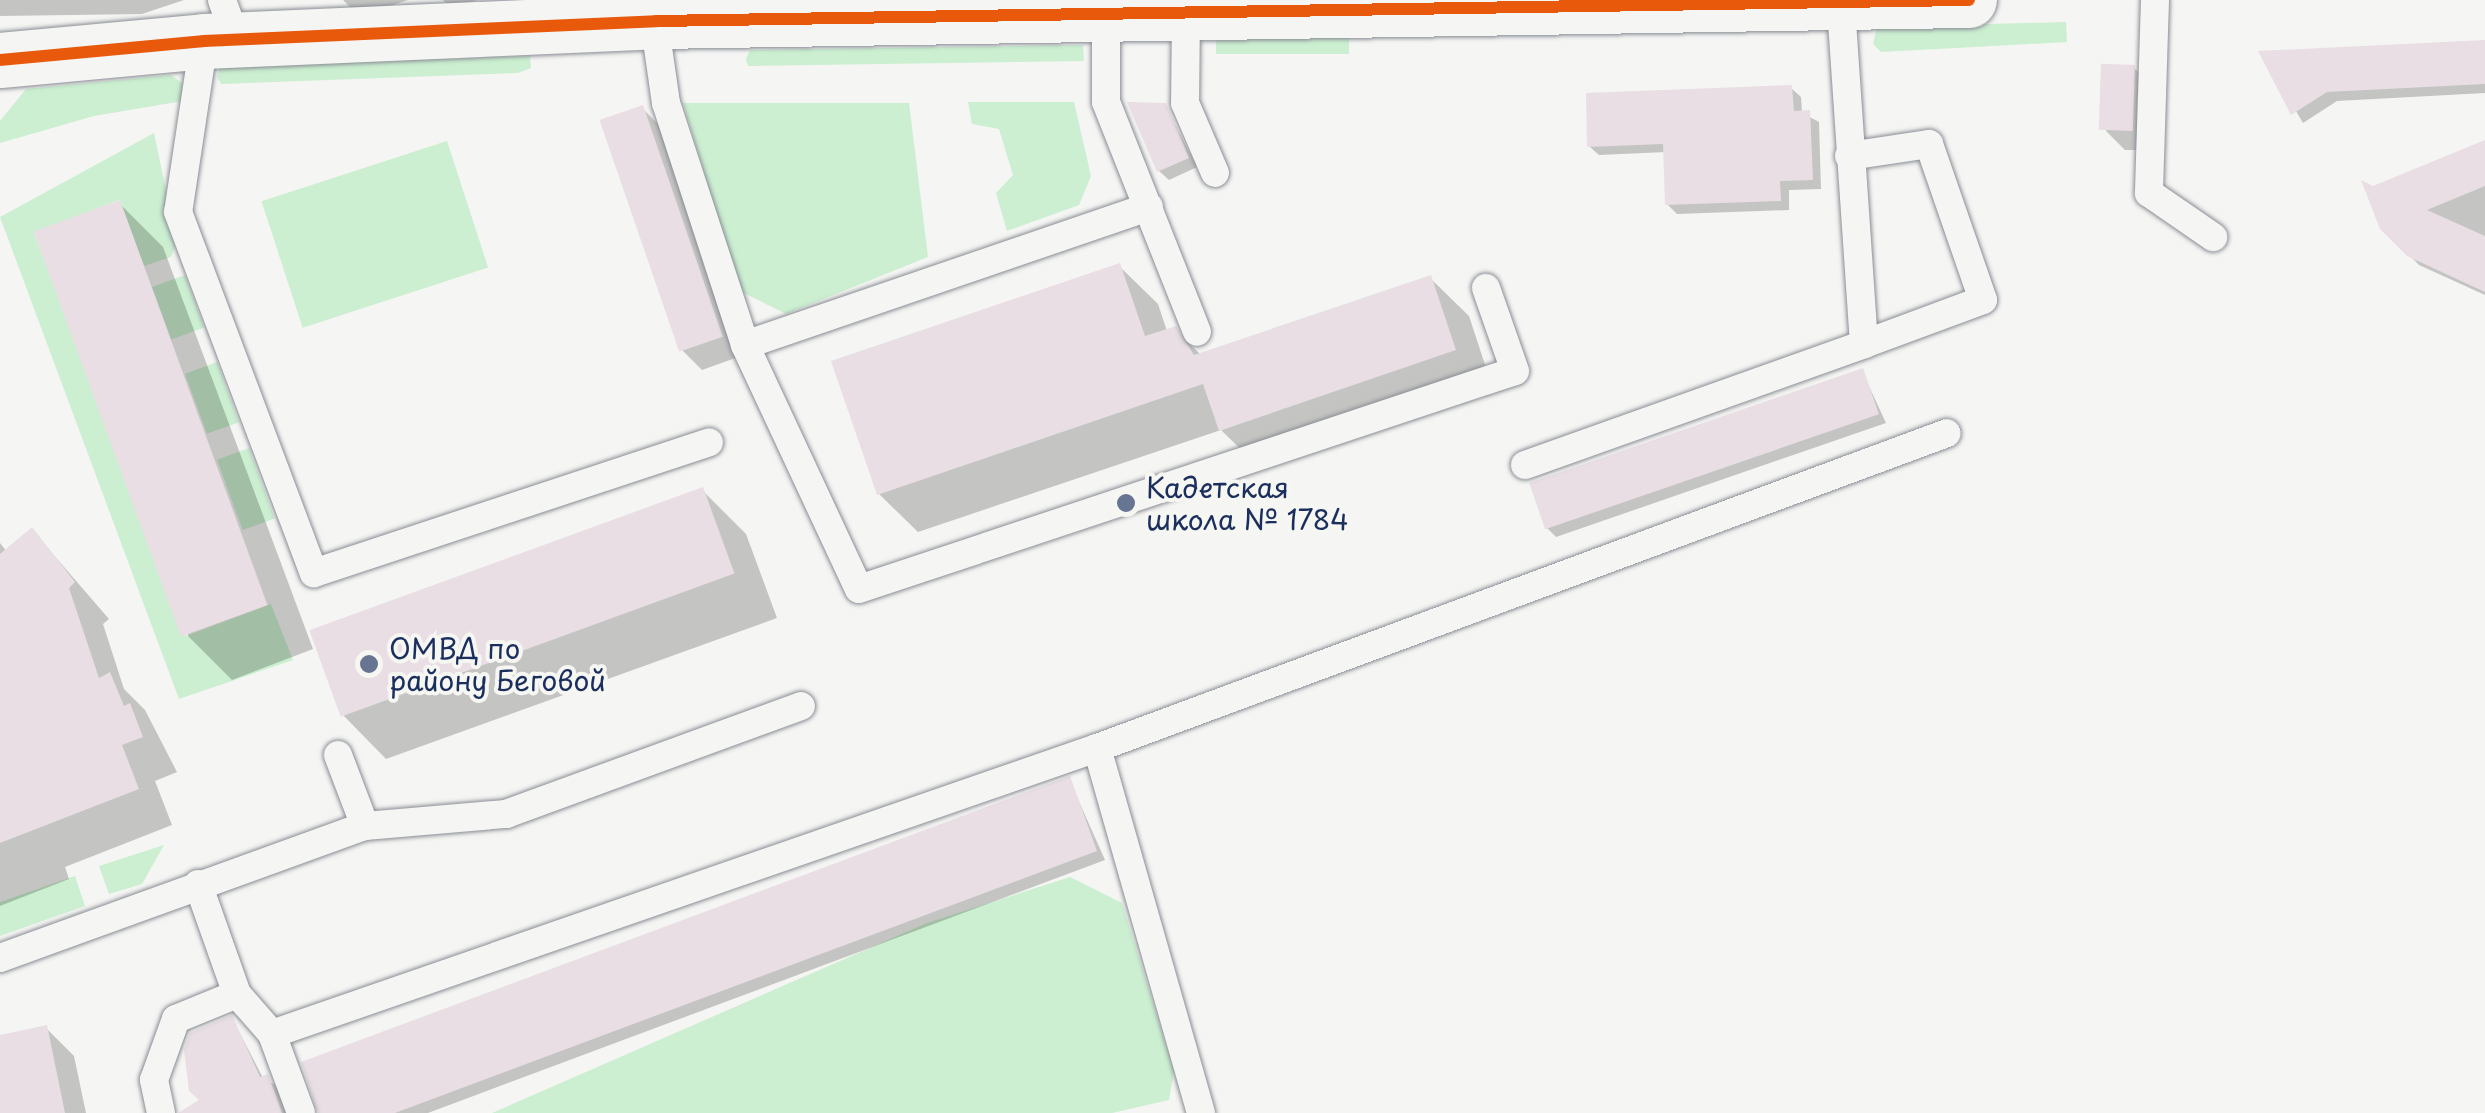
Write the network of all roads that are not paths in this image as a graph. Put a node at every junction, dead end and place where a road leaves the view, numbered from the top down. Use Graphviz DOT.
graph roads {
  1 [pos="1969,0"];
  2 [pos="2155,0"];
  3 [pos="1710,2"];
  4 [pos="1841,3"];
  5 [pos="652,10"];
  6 [pos="817,10"];
  7 [pos="1186,14"];
  8 [pos="1106,16"];
  9 [pos="221,27"];
  10 [pos="0,60"];
  11 [pos="1849,156"];
  12 [pos="1215,173"];
  13 [pos="1149,207"];
  14 [pos="2213,237"];
  15 [pos="1486,288"];
  16 [pos="1197,332"];
  17 [pos="1864,344"];
  18 [pos="745,346"];
  19 [pos="1947,433"];
  20 [pos="709,442"];
  21 [pos="1525,465"];
  22 [pos="801,706"];
  23 [pos="1097,748"];
  24 [pos="338,755"];
  25 [pos="365,826"];
  26 [pos="198,884"];
  27 [pos="0,958"];
  28 [pos="237,994"];
  29 [pos="272,1034"];
  30 [pos="161,1113"];
  31 [pos="301,1113"];
  32 [pos="1202,1113"];
  1 -- 4 [label="street"];
  2 -- 14 [label="lane"];
  3 -- 4 [label="street"];
  3 -- 7 [label="street"];
  4 -- 11 [label="lane"];
  5 -- 6 [label="street"];
  5 -- 9 [label="street"];
  5 -- 18 [label="lane"];
  6 -- 8 [label="street"];
  7 -- 8 [label="street"];
  7 -- 12 [label="lane"];
  8 -- 13 [label="lane"];
  9 -- 10 [label="street"];
  9 -- 20 [label="lane"];
  11 -- 17 [label="lane"];
  11 -- 17 [label="lane"];
  13 -- 16 [label="lane"];
  13 -- 18 [label="lane"];
  15 -- 18 [label="lane"];
  17 -- 21 [label="lane"];
  19 -- 23 [label="lane"];
  22 -- 25 [label="lane"];
  23 -- 29 [label="lane"];
  23 -- 32 [label="lane"];
  24 -- 25 [label="lane"];
  25 -- 26 [label="lane"];
  26 -- 27 [label="lane"];
  26 -- 28 [label="lane"];
  28 -- 29 [label="lane"];
  28 -- 30 [label="lane"];
  29 -- 31 [label="lane"];
}
